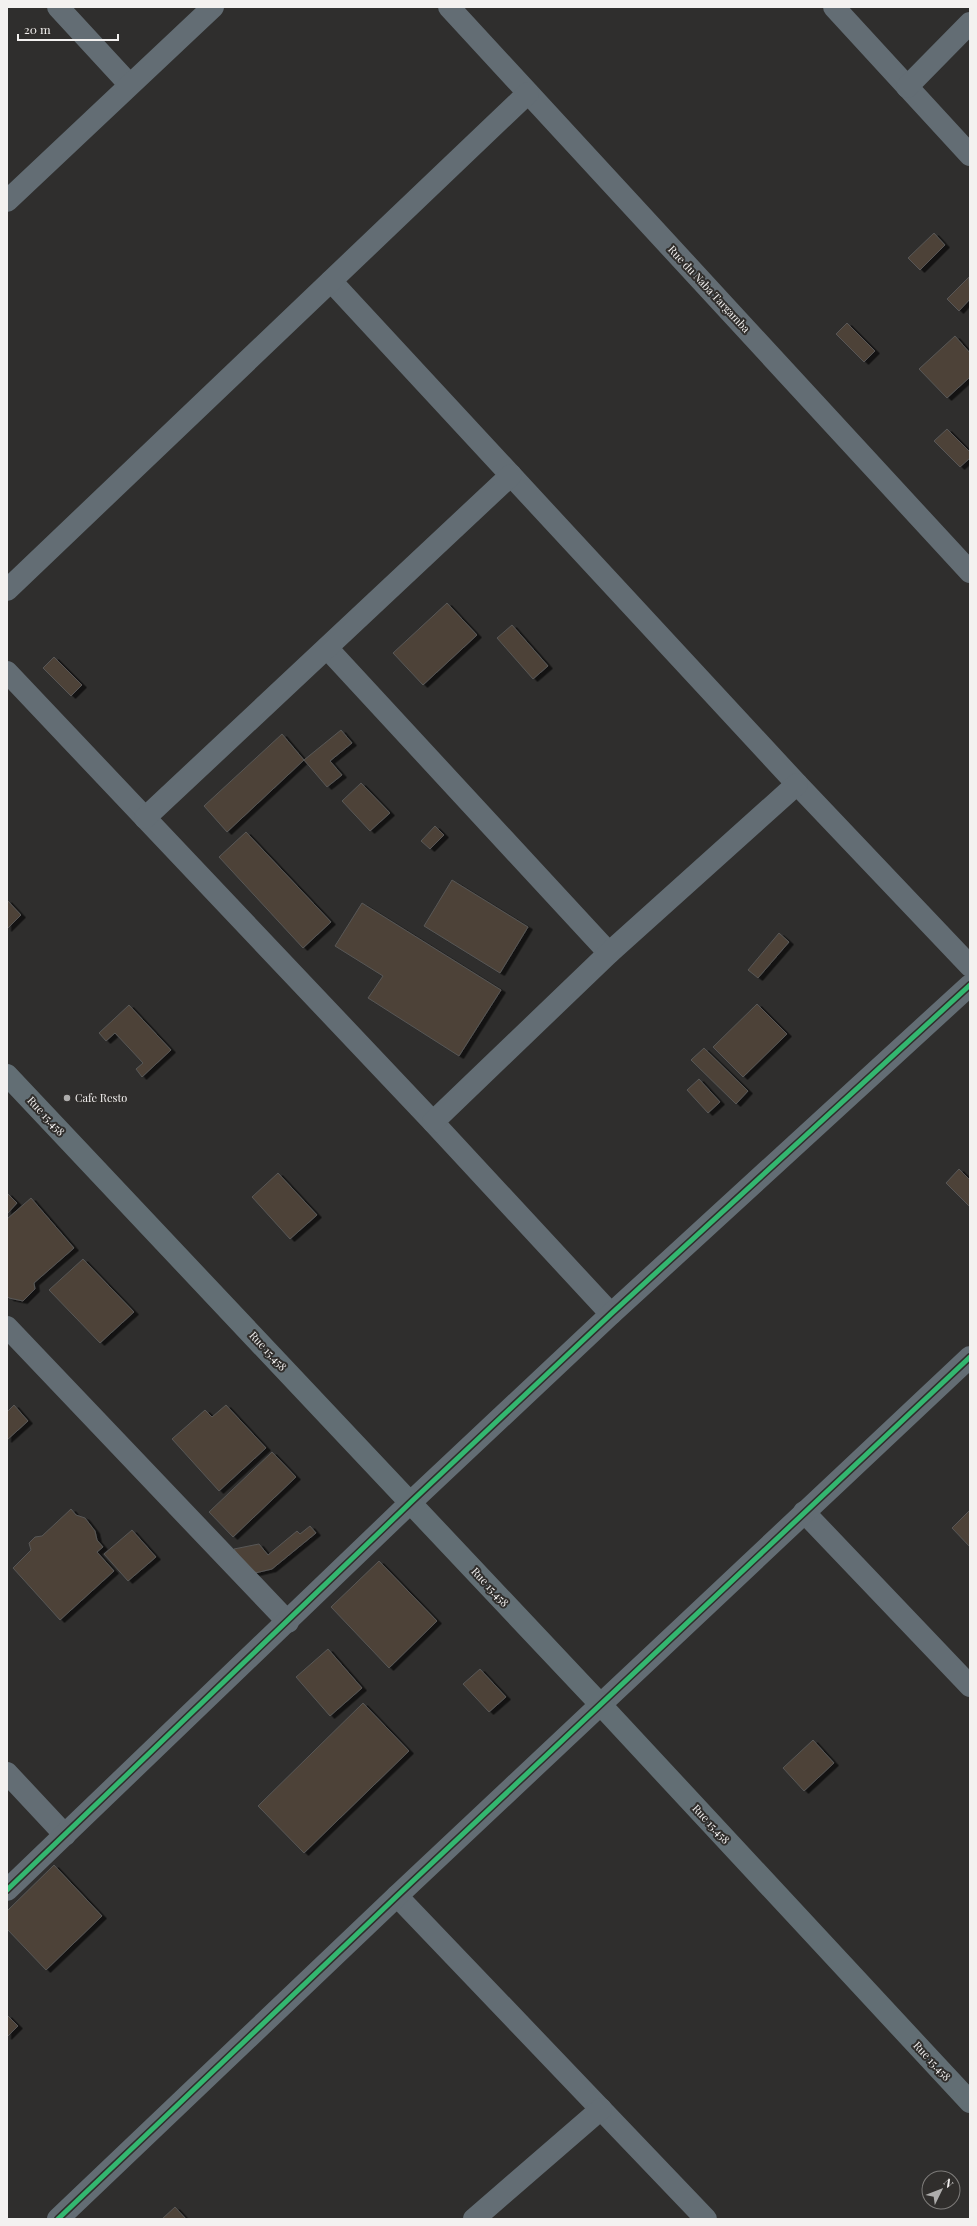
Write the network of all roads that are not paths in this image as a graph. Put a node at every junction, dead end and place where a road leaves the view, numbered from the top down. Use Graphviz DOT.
graph roads {
  1 [pos="58,7"];
  2 [pos="213,7"];
  3 [pos="449,7"];
  4 [pos="834,7"];
  5 [pos="970,23"];
  6 [pos="129,84"];
  7 [pos="907,87"];
  8 [pos="528,92"];
  9 [pos="970,155"];
  10 [pos="7,202"];
  11 [pos="331,281"];
  12 [pos="511,475"];
  13 [pos="970,572"];
  14 [pos="7,590"];
  15 [pos="327,648"];
  16 [pos="7,672"];
  17 [pos="797,784"];
  18 [pos="145,818"];
  19 [pos="609,953"];
  20 [pos="970,966"];
  21 [pos="970,985"];
  22 [pos="7,1075"];
  23 [pos="433,1122"];
  24 [pos="611,1314"];
  25 [pos="7,1327"];
  26 [pos="970,1357"];
  27 [pos="411,1502"];
  28 [pos="804,1512"];
  29 [pos="288,1622"];
  30 [pos="970,1686"];
  31 [pos="601,1705"];
  32 [pos="7,1773"];
  33 [pos="65,1835"];
  34 [pos="7,1890"];
  35 [pos="397,1896"];
  36 [pos="970,2102"];
  37 [pos="601,2109"];
  38 [pos="58,2219"];
  39 [pos="474,2219"];
  40 [pos="706,2219"];
  1 -- 6 [label="street"];
  2 -- 6 [label="street"];
  3 -- 8 [label="street, Rue du Naba Targamba"];
  4 -- 7 [label="street"];
  5 -- 7 [label="street"];
  6 -- 10 [label="street"];
  7 -- 9 [label="street"];
  8 -- 11 [label="street"];
  8 -- 13 [label="street, Rue du Naba Targamba"];
  11 -- 12 [label="street"];
  11 -- 14 [label="street"];
  12 -- 15 [label="street"];
  12 -- 17 [label="street"];
  15 -- 18 [label="street"];
  15 -- 19 [label="street"];
  16 -- 18 [label="street"];
  17 -- 19 [label="street"];
  17 -- 20 [label="street"];
  18 -- 23 [label="street"];
  19 -- 23 [label="street"];
  21 -- 24 [label="street"];
  22 -- 27 [label="main road, Rue 15.458"];
  23 -- 24 [label="street"];
  24 -- 27 [label="street"];
  25 -- 29 [label="street"];
  26 -- 28 [label="street"];
  27 -- 29 [label="street"];
  27 -- 31 [label="main road, Rue 15.458"];
  28 -- 30 [label="street"];
  28 -- 31 [label="street"];
  29 -- 33 [label="street"];
  31 -- 35 [label="street"];
  31 -- 36 [label="main road, Rue 15.458"];
  32 -- 33 [label="street"];
  33 -- 34 [label="street"];
  35 -- 37 [label="street"];
  35 -- 38 [label="street"];
  37 -- 39 [label="street"];
  37 -- 40 [label="street"];
}
